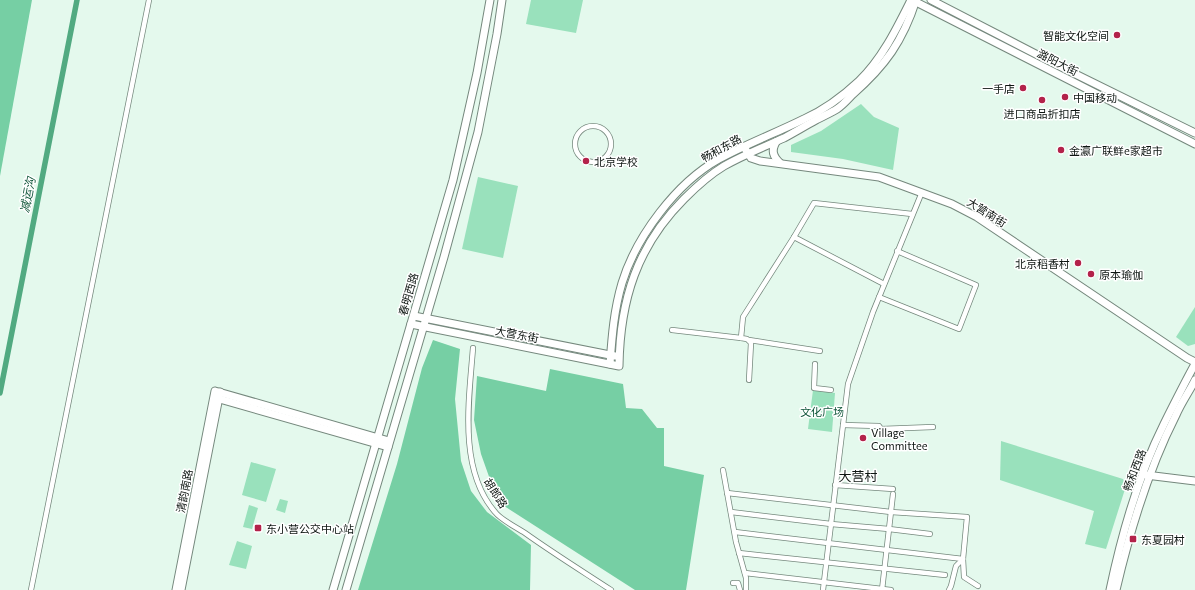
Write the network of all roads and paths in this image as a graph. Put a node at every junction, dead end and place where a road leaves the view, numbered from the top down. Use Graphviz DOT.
graph roads {
  1 [pos="149,0"];
  2 [pos="490,0"];
  3 [pos="502,0"];
  4 [pos="913,0"];
  5 [pos="931,0"];
  6 [pos="1195,133"];
  7 [pos="776,142"];
  8 [pos="1195,144"];
  9 [pos="744,147"];
  10 [pos="748,154"];
  11 [pos="585,160"];
  12 [pos="780,163"];
  13 [pos="922,192"];
  14 [pos="912,214"];
  15 [pos="794,237"];
  16 [pos="897,251"];
  17 [pos="884,284"];
  18 [pos="879,297"];
  19 [pos="414,316"];
  20 [pos="425,318"];
  21 [pos="411,324"];
  22 [pos="423,326"];
  23 [pos="672,330"];
  24 [pos="741,338"];
  25 [pos="748,340"];
  26 [pos="473,348"];
  27 [pos="820,351"];
  28 [pos="611,355"];
  29 [pos="619,357"];
  30 [pos="1195,363"];
  31 [pos="610,364"];
  32 [pos="815,364"];
  33 [pos="619,366"];
  34 [pos="749,380"];
  35 [pos="1195,380"];
  36 [pos="831,390"];
  37 [pos="217,396"];
  38 [pos="843,425"];
  39 [pos="933,427"];
  40 [pos="376,441"];
  41 [pos="388,444"];
  42 [pos="722,470"];
  43 [pos="1147,476"];
  44 [pos="1195,481"];
  45 [pos="836,485"];
  46 [pos="727,493"];
  47 [pos="833,504"];
  48 [pos="731,512"];
  49 [pos="891,512"];
  50 [pos="831,524"];
  51 [pos="889,529"];
  52 [pos="735,532"];
  53 [pos="930,534"];
  54 [pos="829,542"];
  55 [pos="887,549"];
  56 [pos="739,553"];
  57 [pos="963,559"];
  58 [pos="827,562"];
  59 [pos="885,569"];
  60 [pos="745,573"];
  61 [pos="945,575"];
  62 [pos="824,582"];
  63 [pos="733,583"];
  64 [pos="978,586"];
  65 [pos="31,590"];
  66 [pos="176,590"];
  67 [pos="181,590"];
  68 [pos="333,590"];
  69 [pos="346,590"];
  70 [pos="611,590"];
  71 [pos="740,590"];
  72 [pos="746,590"];
  73 [pos="823,590"];
  74 [pos="882,590"];
  75 [pos="891,590"];
  76 [pos="949,590"];
  77 [pos="1110,590"];
  78 [pos="1116,590"];
  1 -- 65 [label="street"];
  2 -- 19 [label="main road, 春明西路"];
  3 -- 20 [label="main road"];
  4 -- 7 [label="main road, 畅和东路"];
  4 -- 8 [label="main road, 潞阳大街"];
  4 -- 9 [label="main road, 畅和东路"];
  5 -- 6 [label="main road, 潞阳大街"];
  7 -- 10 [label="main road, 畅和东路"];
  7 -- 12 [label="main road"];
  9 -- 10 [label="main road"];
  9 -- 28 [label="main road, 畅和东路"];
  10 -- 12 [label="main road, 大营南街"];
  10 -- 29 [label="main road, 畅和东路"];
  11 -- 11 [label="street"];
  12 -- 13 [label="main road, 大营南街"];
  13 -- 14 [label="street"];
  13 -- 30 [label="main road, 大营南街"];
  14 -- 15 [label="street"];
  14 -- 16 [label="street"];
  15 -- 17 [label="street"];
  15 -- 24 [label="street"];
  16 -- 17 [label="street"];
  16 -- 18 [label="street"];
  17 -- 18 [label="street"];
  18 -- 38 [label="street"];
  19 -- 20 [label="main road, 大营东街"];
  19 -- 21 [label="main road, 春明西路"];
  20 -- 22 [label="main road"];
  20 -- 28 [label="main road, 大营东街"];
  21 -- 22 [label="main road, 大营东街"];
  21 -- 40 [label="main road, 春明西路"];
  22 -- 31 [label="main road, 大营东街"];
  22 -- 41 [label="main road"];
  23 -- 24 [label="street"];
  24 -- 25 [label="street"];
  25 -- 27 [label="street"];
  25 -- 34 [label="street"];
  26 -- 70 [label="street, 胡郎路"];
  28 -- 29 [label="main road, 大营东街"];
  28 -- 31 [label="main road, 畅和东路"];
  29 -- 33 [label="main road, 畅和东路"];
  30 -- 43 [label="main road, 畅和西路"];
  31 -- 33 [label="main road, 大营东街"];
  32 -- 36 [label="street"];
  35 -- 43 [label="main road, 畅和西路"];
  37 -- 40 [label="main road"];
  37 -- 66 [label="main road, 清韵南路"];
  37 -- 67 [label="main road, 清韵南路"];
  38 -- 39 [label="street"];
  38 -- 45 [label="street"];
  40 -- 41 [label="main road"];
  40 -- 68 [label="main road, 春明西路"];
  41 -- 69 [label="main road"];
  42 -- 46 [label="street"];
  43 -- 44 [label="main road"];
  43 -- 77 [label="main road, 畅和西路"];
  43 -- 78 [label="main road, 畅和西路"];
  45 -- 47 [label="street"];
  45 -- 49 [label="street"];
  46 -- 47 [label="street"];
  46 -- 48 [label="street"];
  47 -- 49 [label="street"];
  47 -- 50 [label="street"];
  48 -- 50 [label="street"];
  48 -- 52 [label="street"];
  49 -- 51 [label="street"];
  49 -- 57 [label="street"];
  50 -- 51 [label="street"];
  50 -- 54 [label="street"];
  51 -- 53 [label="street"];
  51 -- 55 [label="street"];
  52 -- 54 [label="street"];
  52 -- 56 [label="street"];
  54 -- 55 [label="street"];
  54 -- 58 [label="street"];
  55 -- 57 [label="street"];
  55 -- 59 [label="street"];
  56 -- 58 [label="street"];
  56 -- 60 [label="street"];
  57 -- 64 [label="street"];
  57 -- 76 [label="street"];
  58 -- 59 [label="street"];
  58 -- 62 [label="street"];
  59 -- 61 [label="street"];
  59 -- 74 [label="street"];
  60 -- 62 [label="street"];
  60 -- 72 [label="street"];
  62 -- 73 [label="street"];
  62 -- 74 [label="street"];
  63 -- 71 [label="street"];
  74 -- 75 [label="street"];
}
